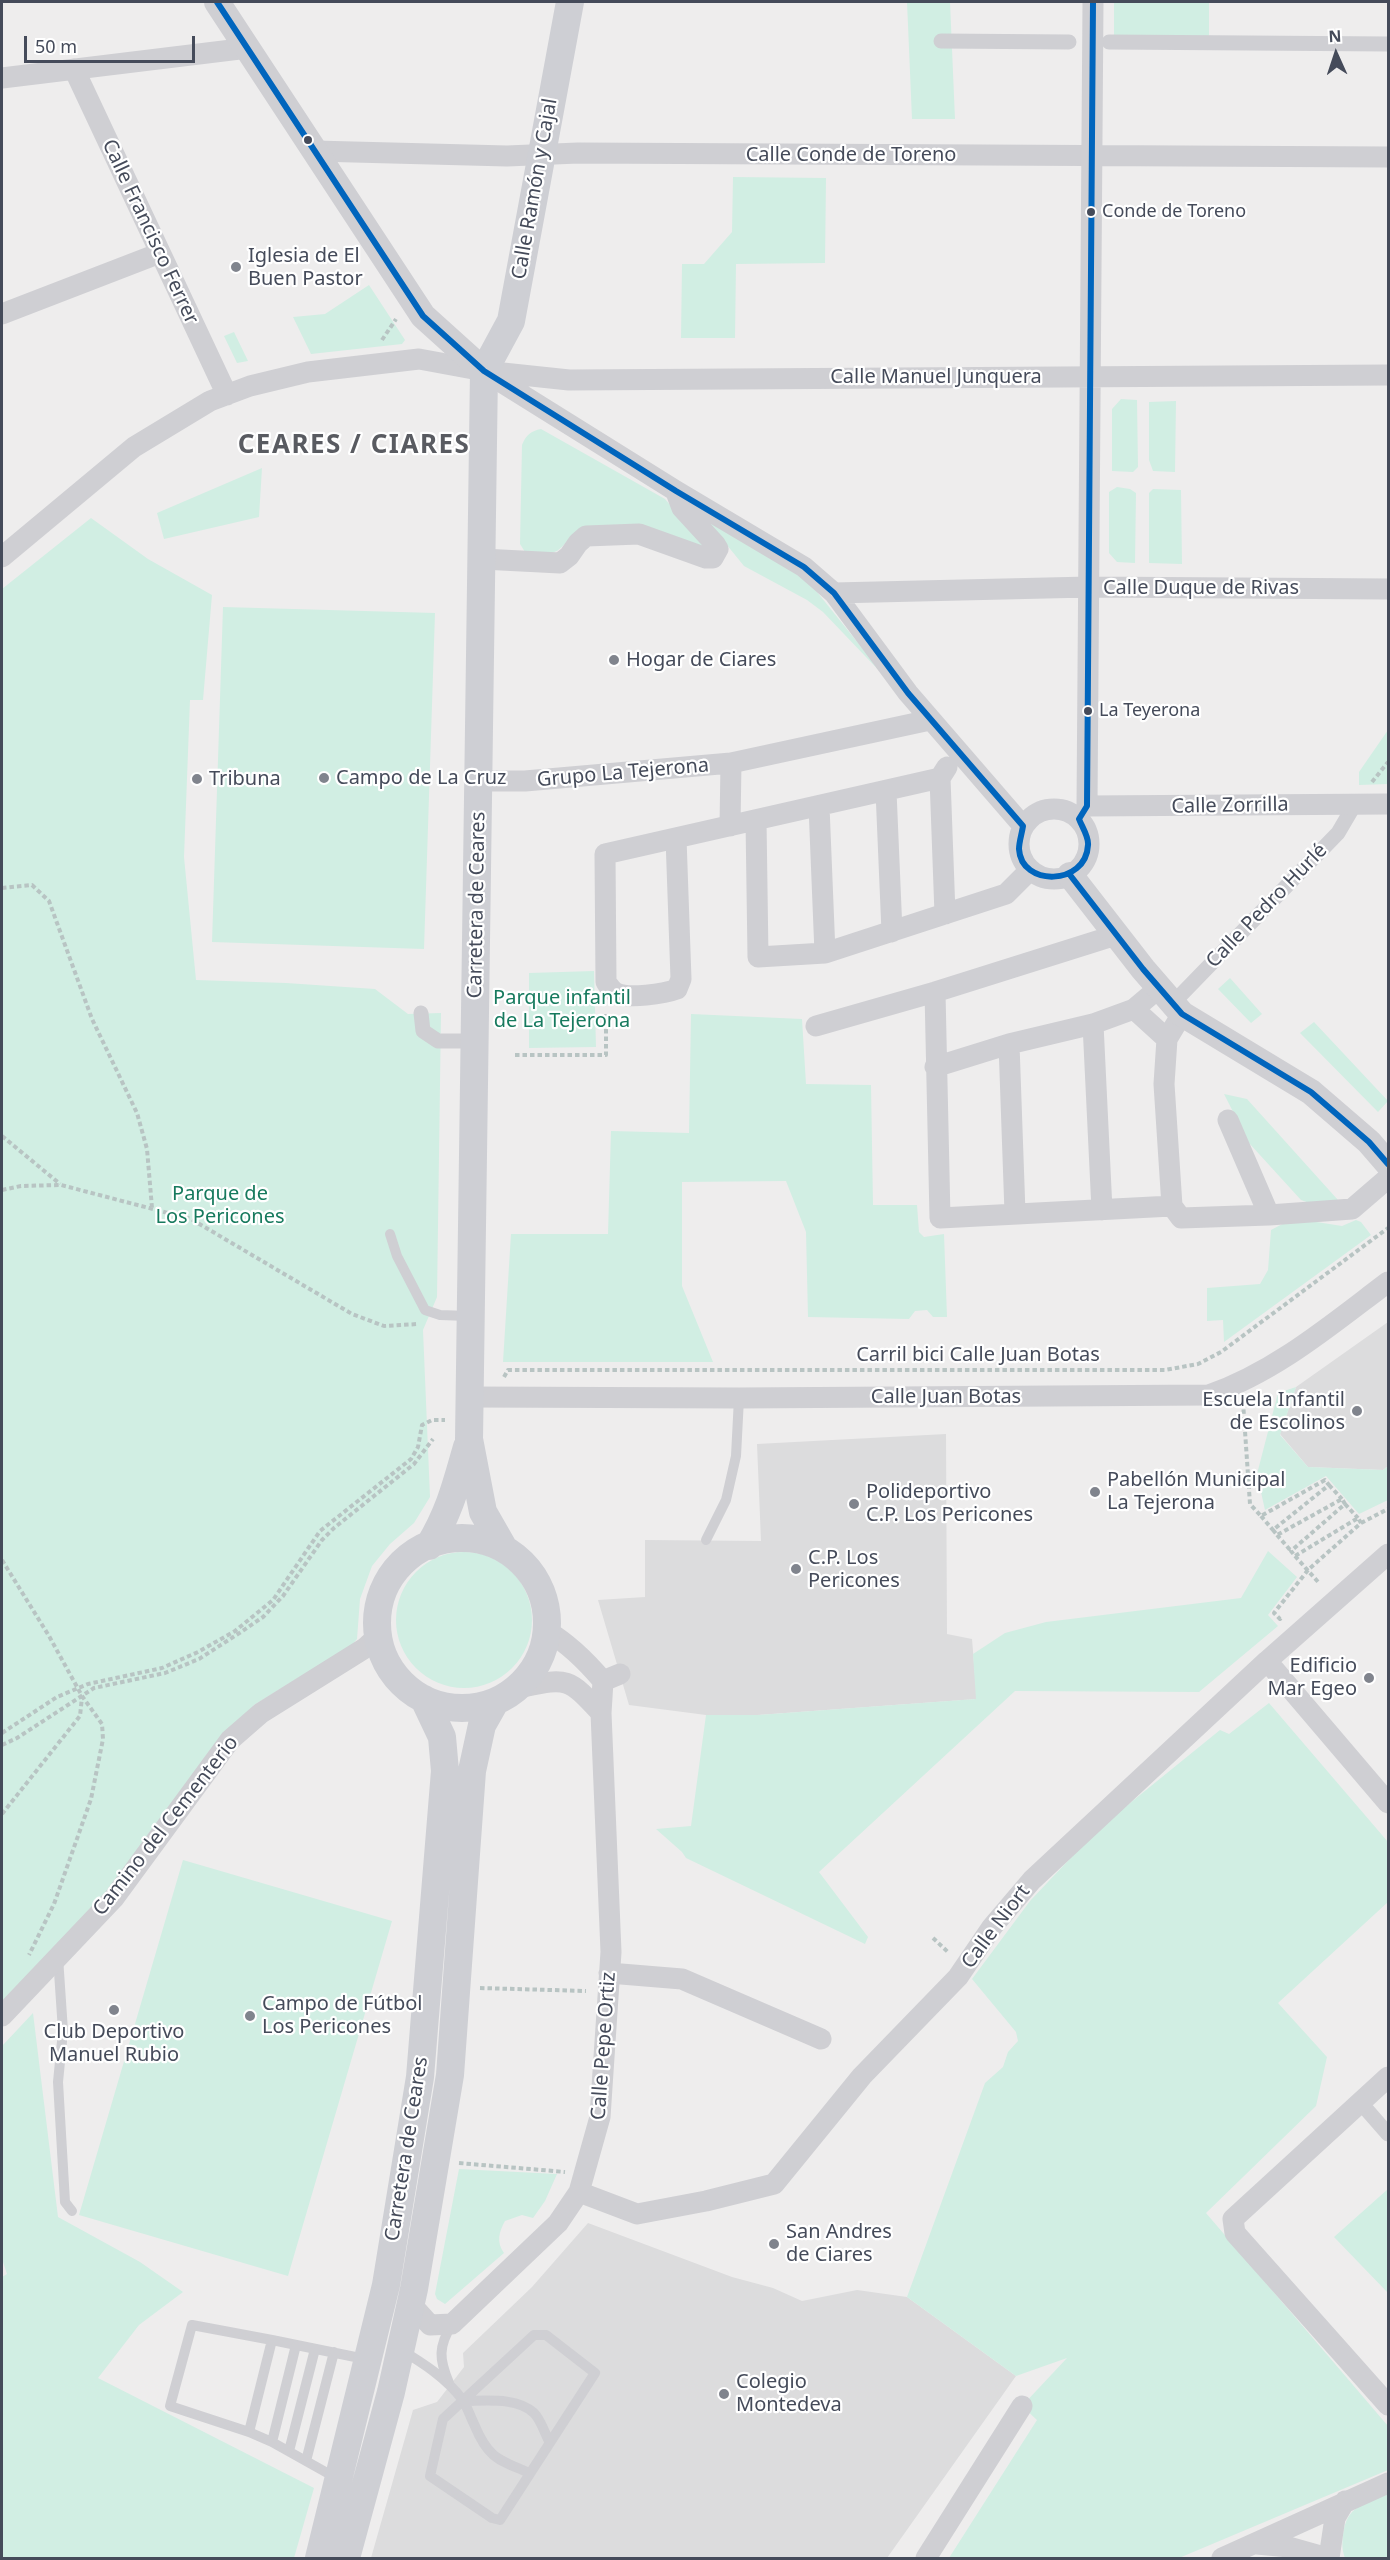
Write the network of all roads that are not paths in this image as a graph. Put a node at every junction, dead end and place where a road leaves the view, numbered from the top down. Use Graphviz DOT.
graph roads {
  1 [pos="217,2"];
  2 [pos="570,2"];
  3 [pos="1092,2"];
  4 [pos="941,41"];
  5 [pos="1069,42"];
  6 [pos="1109,42"];
  7 [pos="1389,44"];
  8 [pos="248,48"];
  9 [pos="74,69"];
  10 [pos="2,78"];
  11 [pos="315,151"];
  12 [pos="541,155"];
  13 [pos="1091,156"];
  14 [pos="1389,157"];
  15 [pos="160,253"];
  16 [pos="2,314"];
  17 [pos="484,371"];
  18 [pos="1389,375"];
  19 [pos="1090,377"];
  20 [pos="227,394"];
  21 [pos="676,491"];
  22 [pos="2,557"];
  23 [pos="482,559"];
  24 [pos="1089,587"];
  25 [pos="1389,589"];
  26 [pos="834,593"];
  27 [pos="930,720"];
  28 [pos="957,752"];
  29 [pos="731,763"];
  30 [pos="940,778"];
  31 [pos="479,781"];
  32 [pos="886,791"];
  33 [pos="1355,804"];
  34 [pos="1389,804"];
  35 [pos="819,806"];
  36 [pos="1083,813"];
  37 [pos="756,820"];
  38 [pos="730,826"];
  39 [pos="1023,826"];
  40 [pos="676,838"];
  41 [pos="1030,870"];
  42 [pos="1070,875"];
  43 [pos="945,914"];
  44 [pos="892,932"];
  45 [pos="1116,935"];
  46 [pos="825,953"];
  47 [pos="935,992"];
  48 [pos="1172,1001"];
  49 [pos="1134,1009"];
  50 [pos="421,1013"];
  51 [pos="1093,1024"];
  52 [pos="816,1026"];
  53 [pos="1167,1039"];
  54 [pos="475,1041"];
  55 [pos="1009,1044"];
  56 [pos="935,1067"];
  57 [pos="1228,1120"];
  58 [pos="1389,1164"];
  59 [pos="1389,1178"];
  60 [pos="1172,1206"];
  61 [pos="1102,1210"];
  62 [pos="1015,1213"];
  63 [pos="1269,1215"];
  64 [pos="390,1234"];
  65 [pos="1389,1282"];
  66 [pos="472,1316"];
  67 [pos="738,1398"];
  68 [pos="470,1419"];
  69 [pos="706,1540"];
  70 [pos="429,1546"];
  71 [pos="504,1546"];
  72 [pos="1389,1554"];
  73 [pos="547,1631"];
  74 [pos="372,1642"];
  75 [pos="1267,1661"];
  76 [pos="506,1695"];
  77 [pos="424,1699"];
  78 [pos="601,1713"];
  79 [pos="1389,1803"];
  80 [pos="58,1957"];
  81 [pos="609,1982"];
  82 [pos="2,2016"];
  83 [pos="820,2039"];
  84 [pos="1389,2077"];
  85 [pos="1359,2102"];
  86 [pos="1389,2134"];
  87 [pos="579,2192"];
  88 [pos="72,2211"];
  89 [pos="411,2304"];
  90 [pos="452,2324"];
  91 [pos="272,2340"];
  92 [pos="296,2345"];
  93 [pos="315,2349"];
  94 [pos="400,2349"];
  95 [pos="334,2352"];
  96 [pos="369,2360"];
  97 [pos="450,2385"];
  98 [pos="464,2401"];
  99 [pos="1389,2405"];
  100 [pos="1022,2406"];
  101 [pos="249,2432"];
  102 [pos="272,2442"];
  103 [pos="550,2443"];
  104 [pos="289,2451"];
  105 [pos="306,2461"];
  106 [pos="530,2473"];
  107 [pos="340,2480"];
  108 [pos="1389,2482"];
  109 [pos="1345,2501"];
  110 [pos="1257,2544"];
  111 [pos="1328,2558"];
  112 [pos="319,2559"];
  113 [pos="346,2559"];
  114 [pos="927,2559"];
  115 [pos="1222,2559"];
  1 -- 8 [label="street"];
  2 -- 12 [label="main road, Calle Ramón y Cajal"];
  3 -- 13 [label="street"];
  4 -- 5 [label="street"];
  6 -- 7 [label="street"];
  8 -- 9 [label="street"];
  8 -- 11 [label="street"];
  9 -- 10 [label="street"];
  9 -- 15 [label="street, Calle Francisco Ferrer"];
  11 -- 12 [label="street, Calle Conde de Toreno"];
  11 -- 17 [label="street"];
  12 -- 13 [label="street, Calle Conde de Toreno"];
  12 -- 17 [label="main road, Calle Ramón y Cajal"];
  13 -- 14 [label="street, Calle Conde de Toreno"];
  13 -- 19 [label="street"];
  15 -- 16 [label="street"];
  15 -- 20 [label="street, Calle Francisco Ferrer"];
  17 -- 19 [label="street, Calle Manuel Junquera"];
  17 -- 20 [label="street, Calle Manuel Junquera"];
  17 -- 21 [label="street"];
  17 -- 23 [label="main road, Carretera de Ceares"];
  18 -- 19 [label="street, Calle Manuel Junquera"];
  19 -- 24 [label="street"];
  20 -- 22 [label="street, Calle Manuel Junquera"];
  21 -- 23 [label="street"];
  21 -- 26 [label="street"];
  23 -- 31 [label="main road, Carretera de Ceares"];
  24 -- 25 [label="street, Calle Duque de Rivas"];
  24 -- 26 [label="street, Calle Duque de Rivas"];
  24 -- 36 [label="street"];
  26 -- 27 [label="street"];
  27 -- 28 [label="street"];
  27 -- 29 [label="street, Grupo La Tejerona"];
  28 -- 30 [label="street"];
  28 -- 39 [label="street"];
  29 -- 31 [label="street, Grupo La Tejerona"];
  29 -- 38 [label="street, Grupo La Tejerona"];
  30 -- 32 [label="street"];
  30 -- 43 [label="street"];
  31 -- 54 [label="main road, Carretera de Ceares"];
  32 -- 35 [label="street"];
  32 -- 44 [label="street"];
  33 -- 34 [label="street, Calle Zorrilla"];
  33 -- 36 [label="street, Calle Zorrilla"];
  33 -- 48 [label="street, Calle Pedro Hurlé"];
  35 -- 37 [label="street"];
  35 -- 46 [label="street"];
  36 -- 39 [label="street"];
  36 -- 42 [label="street"];
  37 -- 38 [label="street"];
  37 -- 46 [label="street"];
  38 -- 40 [label="street"];
  39 -- 41 [label="street"];
  40 -- 40 [label="street"];
  41 -- 42 [label="street"];
  41 -- 43 [label="street"];
  42 -- 45 [label="street"];
  43 -- 44 [label="street"];
  44 -- 46 [label="street"];
  45 -- 47 [label="street"];
  45 -- 48 [label="street"];
  47 -- 52 [label="street"];
  47 -- 56 [label="street"];
  48 -- 49 [label="street"];
  48 -- 53 [label="street"];
  48 -- 58 [label="street"];
  49 -- 51 [label="street"];
  49 -- 53 [label="street"];
  50 -- 54 [label="street"];
  51 -- 55 [label="street"];
  51 -- 61 [label="street"];
  53 -- 60 [label="street"];
  54 -- 66 [label="main road, Carretera de Ceares"];
  55 -- 56 [label="street"];
  55 -- 62 [label="street"];
  56 -- 62 [label="street"];
  57 -- 63 [label="street"];
  59 -- 63 [label="street"];
  60 -- 61 [label="street"];
  60 -- 63 [label="street"];
  61 -- 62 [label="street"];
  64 -- 66 [label="lane"];
  65 -- 67 [label="street, Calle Juan Botas"];
  66 -- 68 [label="main road, Carretera de Ceares"];
  67 -- 68 [label="street, Calle Juan Botas"];
  67 -- 69 [label="lane"];
  68 -- 70 [label="main road, Carretera de Ceares"];
  68 -- 71 [label="main road, Carretera de Ceares"];
  70 -- 71 [label="main road"];
  70 -- 74 [label="main road"];
  71 -- 73 [label="main road"];
  72 -- 75 [label="street, Calle Niort"];
  73 -- 76 [label="main road"];
  73 -- 78 [label="street, Calle Pepe Ortiz"];
  74 -- 77 [label="main road"];
  74 -- 80 [label="street, Camino del Cementerio"];
  75 -- 79 [label="street"];
  75 -- 87 [label="street, Calle Niort"];
  76 -- 77 [label="main road"];
  76 -- 78 [label="street"];
  76 -- 89 [label="main road, Carretera de Ceares"];
  77 -- 96 [label="main road, Carretera de Ceares"];
  78 -- 81 [label="street, Calle Pepe Ortiz"];
  80 -- 82 [label="street, Camino del Cementerio"];
  80 -- 88 [label="lane"];
  81 -- 83 [label="street"];
  81 -- 87 [label="street, Calle Pepe Ortiz"];
  84 -- 85 [label="street"];
  85 -- 86 [label="street"];
  85 -- 99 [label="street"];
  87 -- 90 [label="street, Calle Pepe Ortiz"];
  89 -- 90 [label="street"];
  89 -- 94 [label="main road, Carretera de Ceares"];
  90 -- 97 [label="lane"];
  91 -- 92 [label="lane"];
  91 -- 101 [label="lane"];
  91 -- 101 [label="lane"];
  92 -- 93 [label="lane"];
  92 -- 102 [label="lane"];
  93 -- 95 [label="lane"];
  93 -- 104 [label="lane"];
  94 -- 97 [label="lane"];
  94 -- 113 [label="main road, Carretera de Ceares"];
  95 -- 96 [label="lane"];
  95 -- 105 [label="lane"];
  96 -- 107 [label="main road, Carretera de Ceares"];
  97 -- 98 [label="lane"];
  98 -- 103 [label="lane"];
  98 -- 103 [label="lane"];
  98 -- 106 [label="lane"];
  98 -- 106 [label="lane"];
  100 -- 114 [label="street"];
  101 -- 102 [label="lane"];
  102 -- 104 [label="lane"];
  103 -- 106 [label="lane"];
  104 -- 105 [label="lane"];
  105 -- 107 [label="lane"];
  107 -- 112 [label="main road, Carretera de Ceares"];
  108 -- 109 [label="street"];
  109 -- 110 [label="street"];
  109 -- 111 [label="street"];
  110 -- 111 [label="street"];
  110 -- 115 [label="street"];
}
